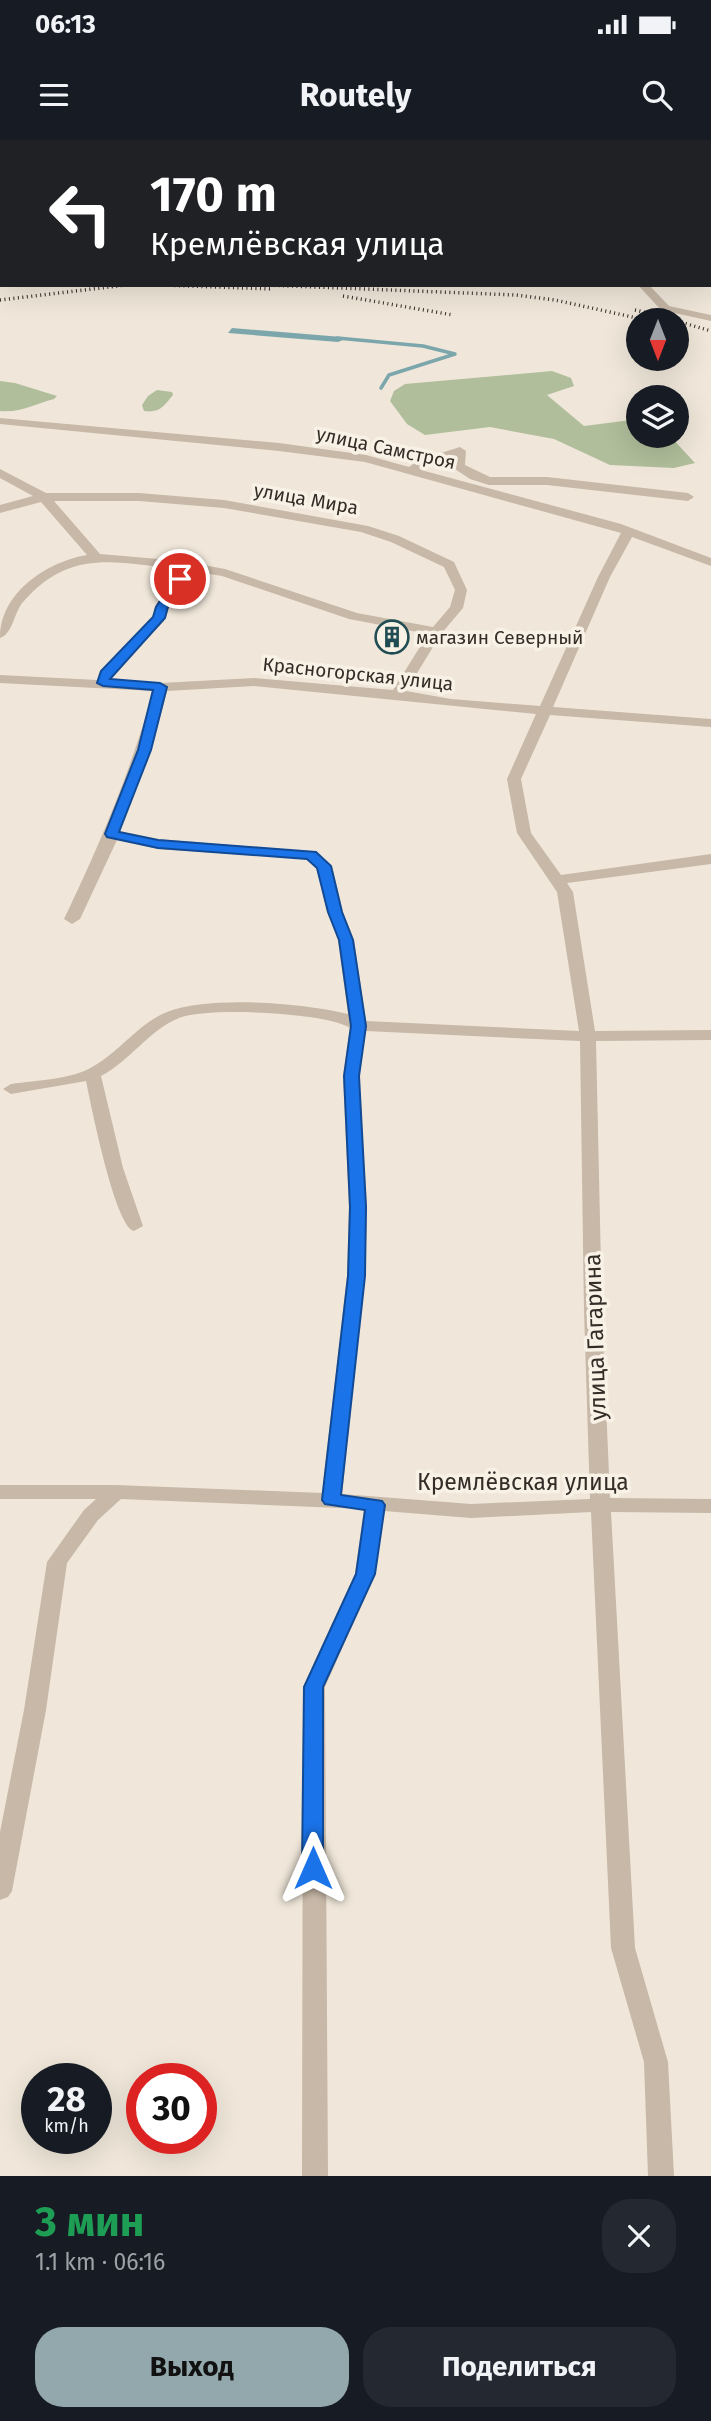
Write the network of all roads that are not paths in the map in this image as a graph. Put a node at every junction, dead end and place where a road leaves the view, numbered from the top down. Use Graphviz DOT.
graph roads {
  1 [pos="645,287"];
  2 [pos="711,318"];
  3 [pos="0,421"];
  4 [pos="413,470"];
  5 [pos="0,473"];
  6 [pos="44,497"];
  7 [pos="688,497"];
  8 [pos="0,509"];
  9 [pos="628,532"];
  10 [pos="96,556"];
  11 [pos="711,562"];
  12 [pos="188,566"];
  13 [pos="436,632"];
  14 [pos="0,634"];
  15 [pos="0,679"];
  16 [pos="103,683"];
  17 [pos="160,687"];
  18 [pos="397,694"];
  19 [pos="543,711"];
  20 [pos="711,723"];
  21 [pos="111,834"];
  22 [pos="711,859"];
  23 [pos="557,880"];
  24 [pos="72,919"];
  25 [pos="358,1026"];
  26 [pos="711,1035"];
  27 [pos="588,1036"];
  28 [pos="92,1073"];
  29 [pos="11,1089"];
  30 [pos="134,1226"];
  31 [pos="0,1492"];
  32 [pos="116,1492"];
  33 [pos="331,1500"];
  34 [pos="375,1505"];
  35 [pos="601,1505"];
  36 [pos="711,1506"];
  37 [pos="0,1891"];
  38 [pos="315,2176"];
  39 [pos="661,2176"];
  1 -- 2 [label="street"];
  3 -- 4 [label="street, улица Самстроя"];
  4 -- 7 [label="street"];
  4 -- 9 [label="street, улица Самстроя"];
  5 -- 6 [label="street"];
  6 -- 8 [label="street, улица Мира"];
  6 -- 10 [label="street"];
  6 -- 13 [label="street, улица Мира"];
  9 -- 11 [label="street, улица Самстроя"];
  9 -- 19 [label="street, улица Гагарина"];
  10 -- 12 [label="street"];
  10 -- 14 [label="street"];
  12 -- 13 [label="street"];
  12 -- 16 [label="street"];
  13 -- 18 [label="street, улица Мира"];
  15 -- 16 [label="street, Красногорская улица"];
  16 -- 17 [label="street, Красногорская улица"];
  17 -- 18 [label="street, Красногорская улица"];
  17 -- 21 [label="street"];
  18 -- 19 [label="street, Красногорская улица"];
  19 -- 20 [label="street, Красногорская улица"];
  19 -- 23 [label="street, улица Гагарина"];
  21 -- 24 [label="street"];
  21 -- 25 [label="street"];
  22 -- 23 [label="street"];
  23 -- 27 [label="street, улица Гагарина"];
  25 -- 27 [label="street"];
  25 -- 28 [label="street"];
  25 -- 33 [label="street"];
  26 -- 27 [label="street"];
  27 -- 35 [label="street, улица Гагарина"];
  28 -- 29 [label="street"];
  28 -- 30 [label="street"];
  31 -- 32 [label="street, Кремлёвская улица"];
  32 -- 33 [label="street, Кремлёвская улица"];
  32 -- 37 [label="street"];
  33 -- 34 [label="street, Кремлёвская улица"];
  34 -- 35 [label="street, Кремлёвская улица"];
  34 -- 38 [label="street"];
  35 -- 36 [label="street, Кремлёвская улица"];
  35 -- 39 [label="street, улица Гагарина"];
}
